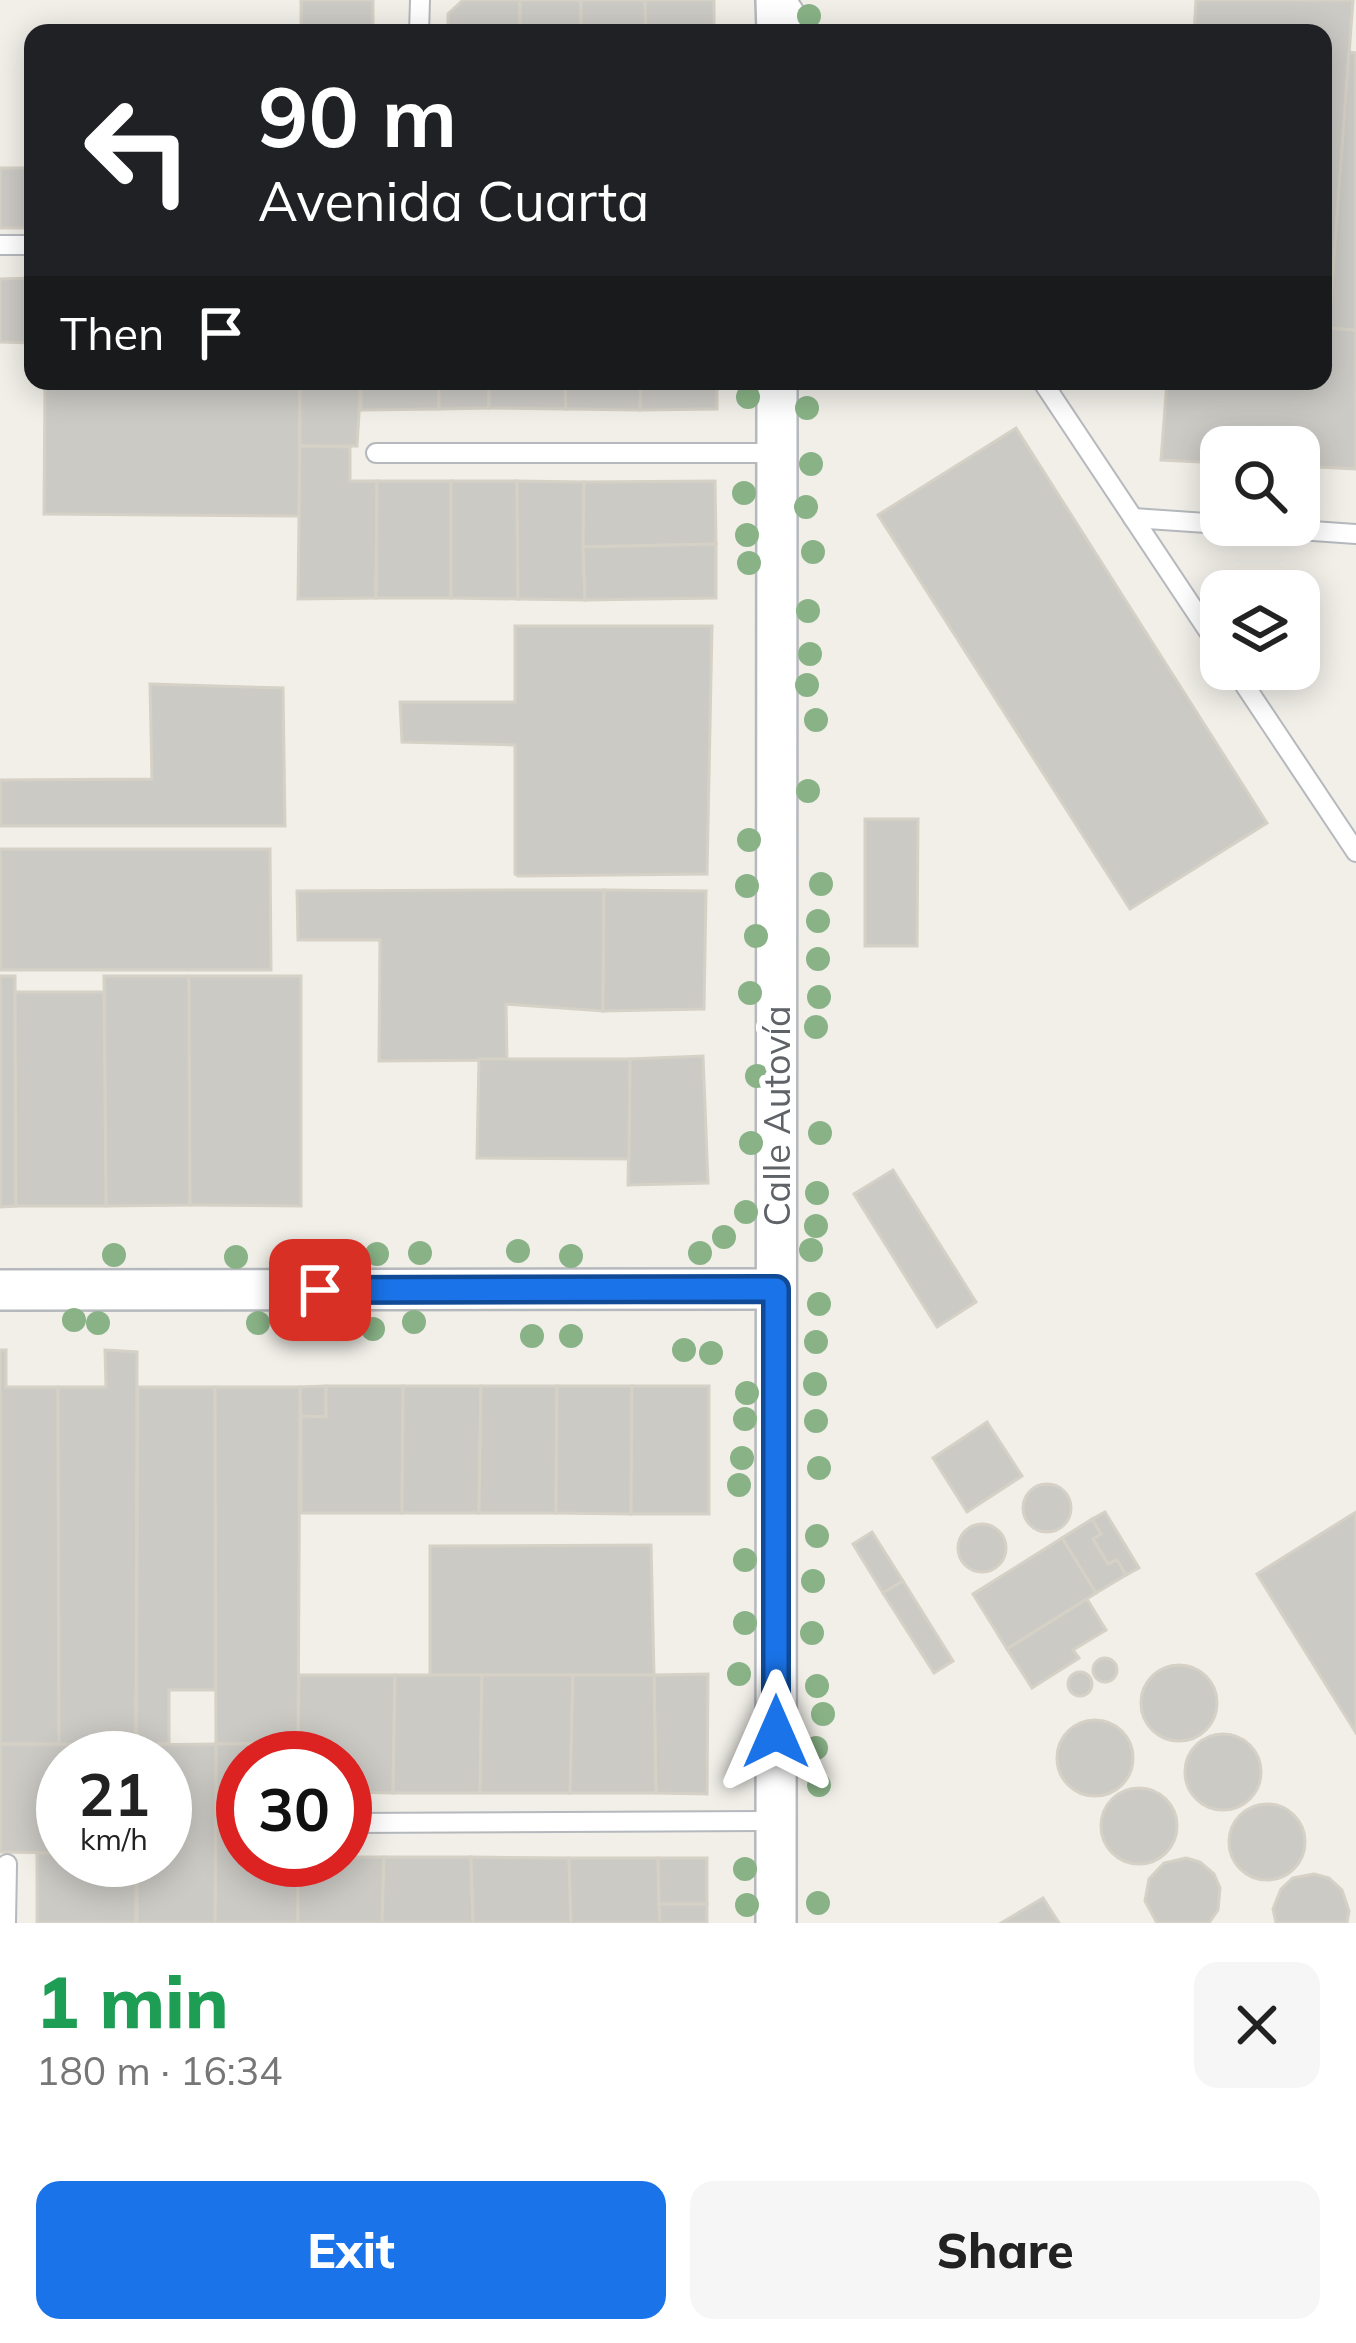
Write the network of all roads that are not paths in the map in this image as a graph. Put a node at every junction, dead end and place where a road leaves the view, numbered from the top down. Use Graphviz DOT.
graph roads {
  1 [pos="777,390"];
  2 [pos="1048,390"];
  3 [pos="376,453"];
  4 [pos="776,453"];
  5 [pos="1133,518"];
  6 [pos="1200,523"];
  7 [pos="1320,532"];
  8 [pos="1356,534"];
  9 [pos="1200,618"];
  10 [pos="1248,690"];
  11 [pos="1356,852"];
  12 [pos="776,1289"];
  13 [pos="0,1290"];
  14 [pos="776,1821"];
  15 [pos="372,1823"];
  16 [pos="7,1864"];
  17 [pos="6,1923"];
  18 [pos="776,1923"];
  1 -- 4 [label="street, Calle Autovía"];
  2 -- 5 [label="lane"];
  3 -- 4 [label="lane"];
  4 -- 12 [label="street, Calle Autovía"];
  5 -- 6 [label="lane"];
  5 -- 9 [label="lane"];
  7 -- 8 [label="lane"];
  10 -- 11 [label="lane"];
  12 -- 13 [label="street"];
  12 -- 14 [label="street, Calle Autovía"];
  14 -- 15 [label="lane"];
  14 -- 18 [label="street, Calle Autovía"];
  16 -- 17 [label="lane"];
}
